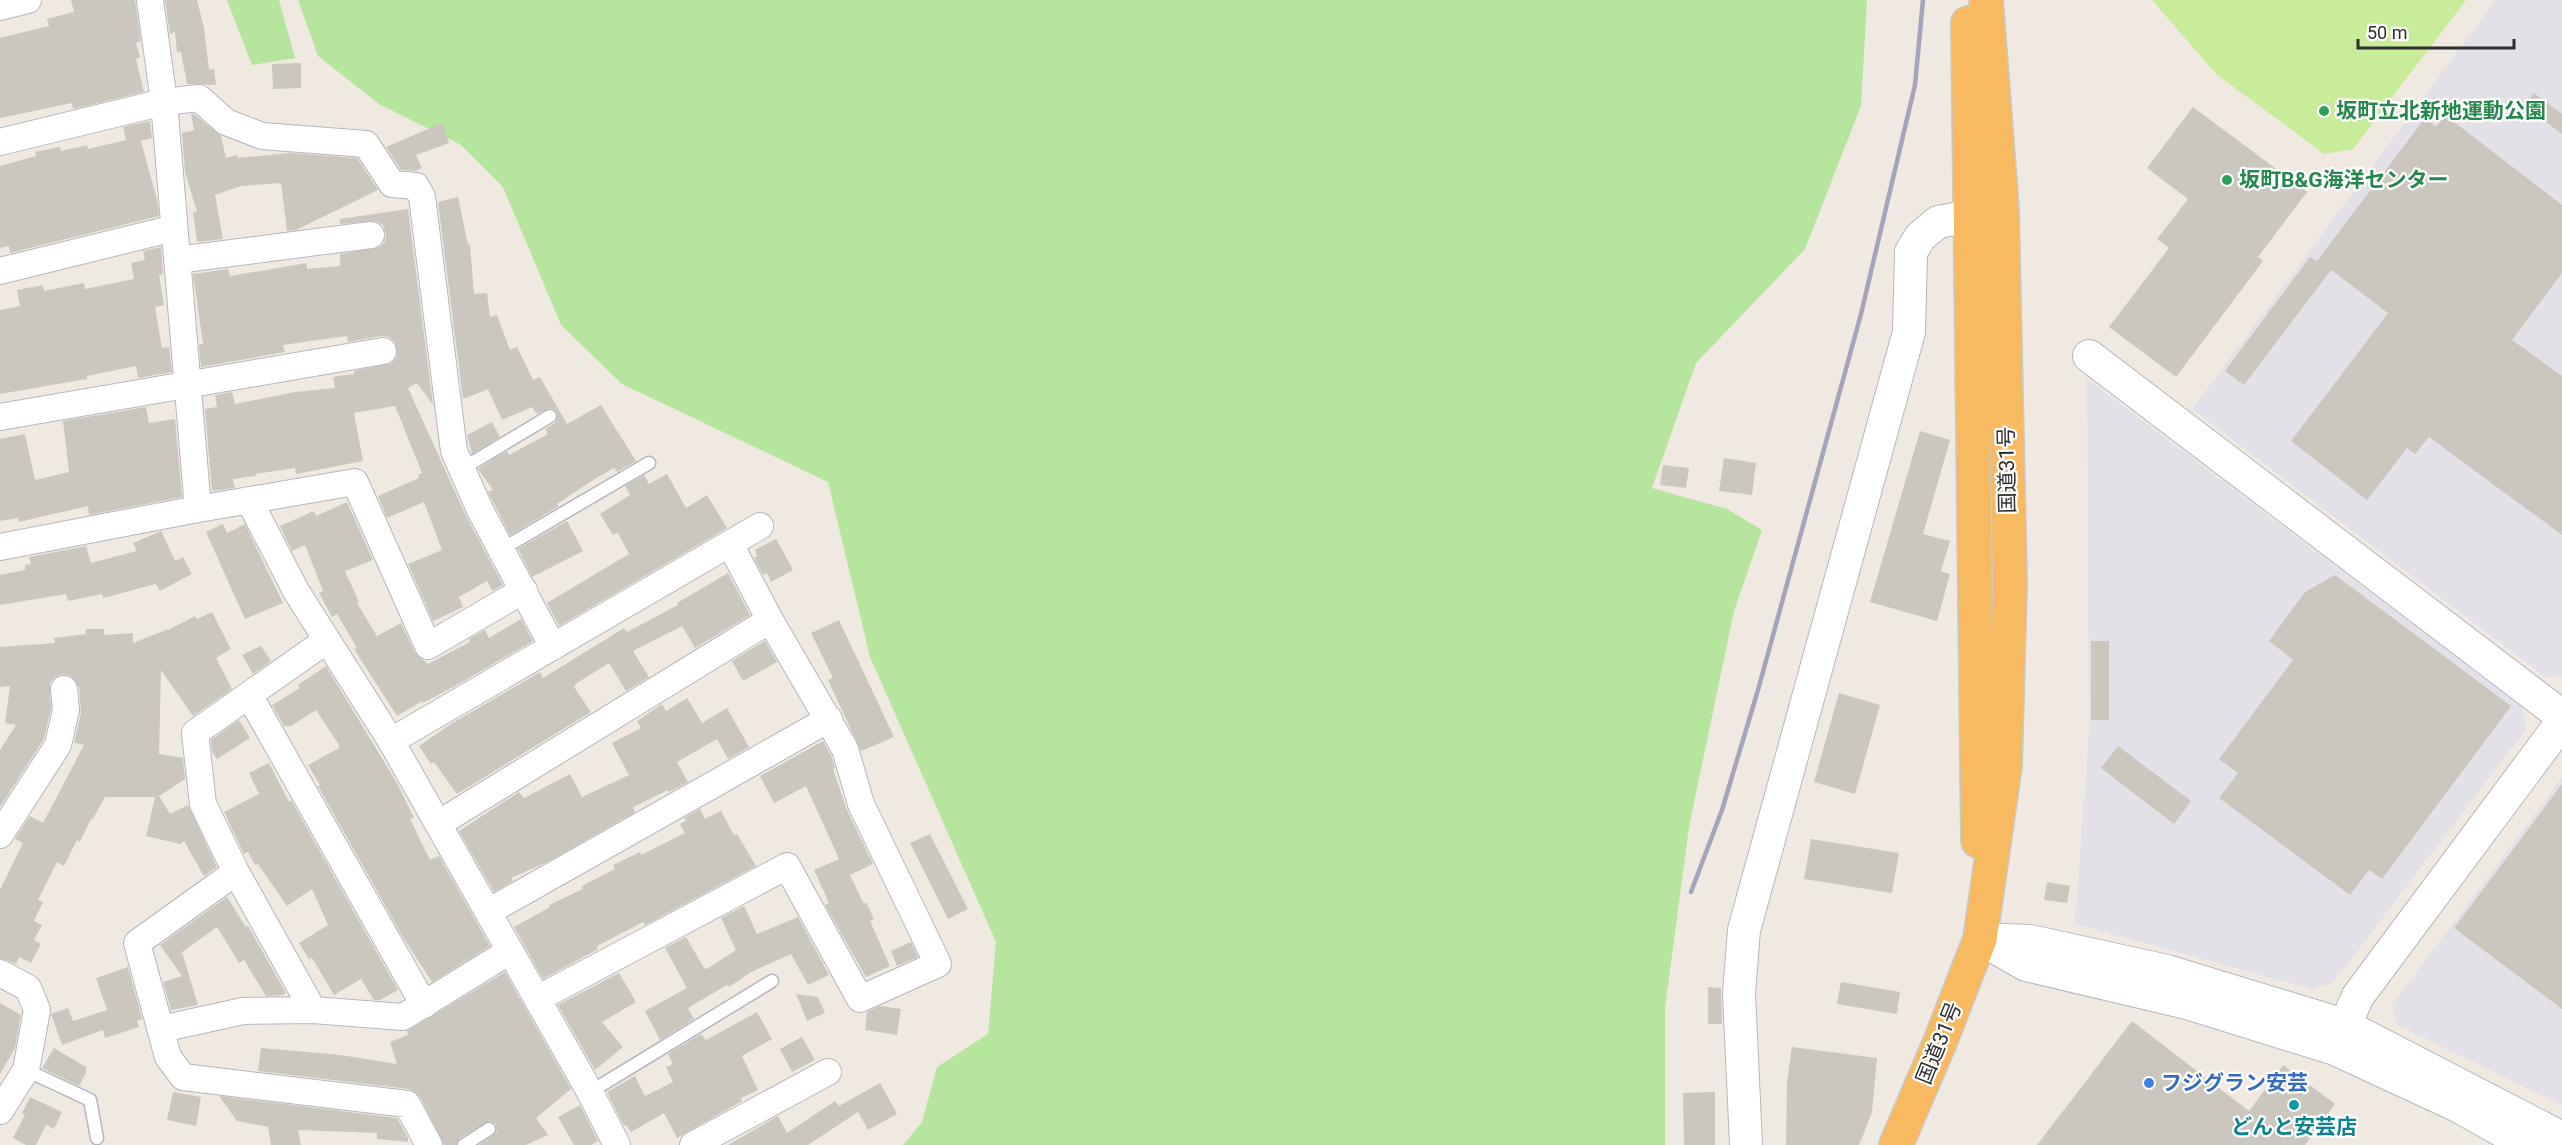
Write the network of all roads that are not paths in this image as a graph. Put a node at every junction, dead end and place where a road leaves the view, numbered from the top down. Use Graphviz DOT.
graph roads {
  1 [pos="28,0"];
  2 [pos="150,0"];
  3 [pos="1968,0"];
  4 [pos="1986,0"];
  5 [pos="0,7"];
  6 [pos="164,102"];
  7 [pos="0,142"];
  8 [pos="2002,210"];
  9 [pos="1970,216"];
  10 [pos="174,228"];
  11 [pos="371,236"];
  12 [pos="177,260"];
  13 [pos="0,271"];
  14 [pos="383,351"];
  15 [pos="2089,356"];
  16 [pos="187,384"];
  17 [pos="550,416"];
  18 [pos="0,417"];
  19 [pos="649,463"];
  20 [pos="462,469"];
  21 [pos="249,501"];
  22 [pos="198,509"];
  23 [pos="760,526"];
  24 [pos="730,544"];
  25 [pos="0,547"];
  26 [pos="502,549"];
  27 [pos="524,590"];
  28 [pos="770,620"];
  29 [pos="327,640"];
  30 [pos="553,647"];
  31 [pos="64,688"];
  32 [pos="249,695"];
  33 [pos="2562,716"];
  34 [pos="829,719"];
  35 [pos="2562,722"];
  36 [pos="391,741"];
  37 [pos="438,824"];
  38 [pos="0,835"];
  39 [pos="236,872"];
  40 [pos="488,912"];
  41 [pos="1980,939"];
  42 [pos="510,951"];
  43 [pos="0,973"];
  44 [pos="772,981"];
  45 [pos="537,999"];
  46 [pos="424,1005"];
  47 [pos="313,1010"];
  48 [pos="161,1029"];
  49 [pos="2340,1037"];
  50 [pos="26,1070"];
  51 [pos="828,1072"];
  52 [pos="590,1092"];
  53 [pos="0,1112"];
  54 [pos="489,1129"];
  55 [pos="97,1138"];
  56 [pos="2562,1138"];
  57 [pos="429,1145"];
  58 [pos="464,1145"];
  59 [pos="617,1145"];
  60 [pos="693,1145"];
  61 [pos="1746,1145"];
  62 [pos="1896,1145"];
  63 [pos="2528,1145"];
  1 -- 5 [label="street"];
  2 -- 6 [label="street"];
  3 -- 9 [label="highway, 国道31号"];
  4 -- 8 [label="highway, 国道31号"];
  6 -- 7 [label="street"];
  6 -- 10 [label="street"];
  6 -- 20 [label="street"];
  8 -- 9 [label="street"];
  8 -- 41 [label="highway, 国道31号"];
  9 -- 41 [label="highway, 国道31号"];
  9 -- 61 [label="street"];
  10 -- 12 [label="street"];
  10 -- 13 [label="street"];
  11 -- 12 [label="street"];
  12 -- 16 [label="street"];
  14 -- 16 [label="street"];
  15 -- 33 [label="street"];
  16 -- 18 [label="street"];
  16 -- 22 [label="street"];
  17 -- 20 [label="lane"];
  19 -- 26 [label="lane"];
  20 -- 26 [label="street"];
  21 -- 22 [label="street"];
  21 -- 27 [label="street"];
  21 -- 29 [label="street"];
  22 -- 25 [label="street"];
  23 -- 24 [label="street"];
  24 -- 28 [label="street"];
  24 -- 30 [label="street"];
  26 -- 27 [label="street"];
  27 -- 30 [label="street"];
  28 -- 34 [label="street"];
  28 -- 37 [label="street"];
  29 -- 32 [label="street"];
  29 -- 36 [label="street"];
  30 -- 36 [label="street"];
  31 -- 38 [label="street"];
  32 -- 39 [label="street"];
  32 -- 46 [label="street"];
  34 -- 40 [label="street"];
  34 -- 45 [label="street"];
  35 -- 49 [label="street"];
  36 -- 37 [label="street"];
  37 -- 40 [label="street"];
  39 -- 47 [label="street"];
  39 -- 48 [label="street"];
  40 -- 42 [label="street"];
  41 -- 49 [label="street"];
  41 -- 62 [label="highway, 国道31号"];
  42 -- 45 [label="street"];
  42 -- 46 [label="street"];
  43 -- 50 [label="street"];
  44 -- 52 [label="lane"];
  45 -- 52 [label="street"];
  46 -- 47 [label="street"];
  47 -- 48 [label="street"];
  48 -- 57 [label="street"];
  49 -- 56 [label="street"];
  49 -- 63 [label="street"];
  50 -- 53 [label="street"];
  50 -- 55 [label="lane"];
  51 -- 60 [label="street"];
  52 -- 59 [label="street"];
  54 -- 58 [label="lane"];
}
